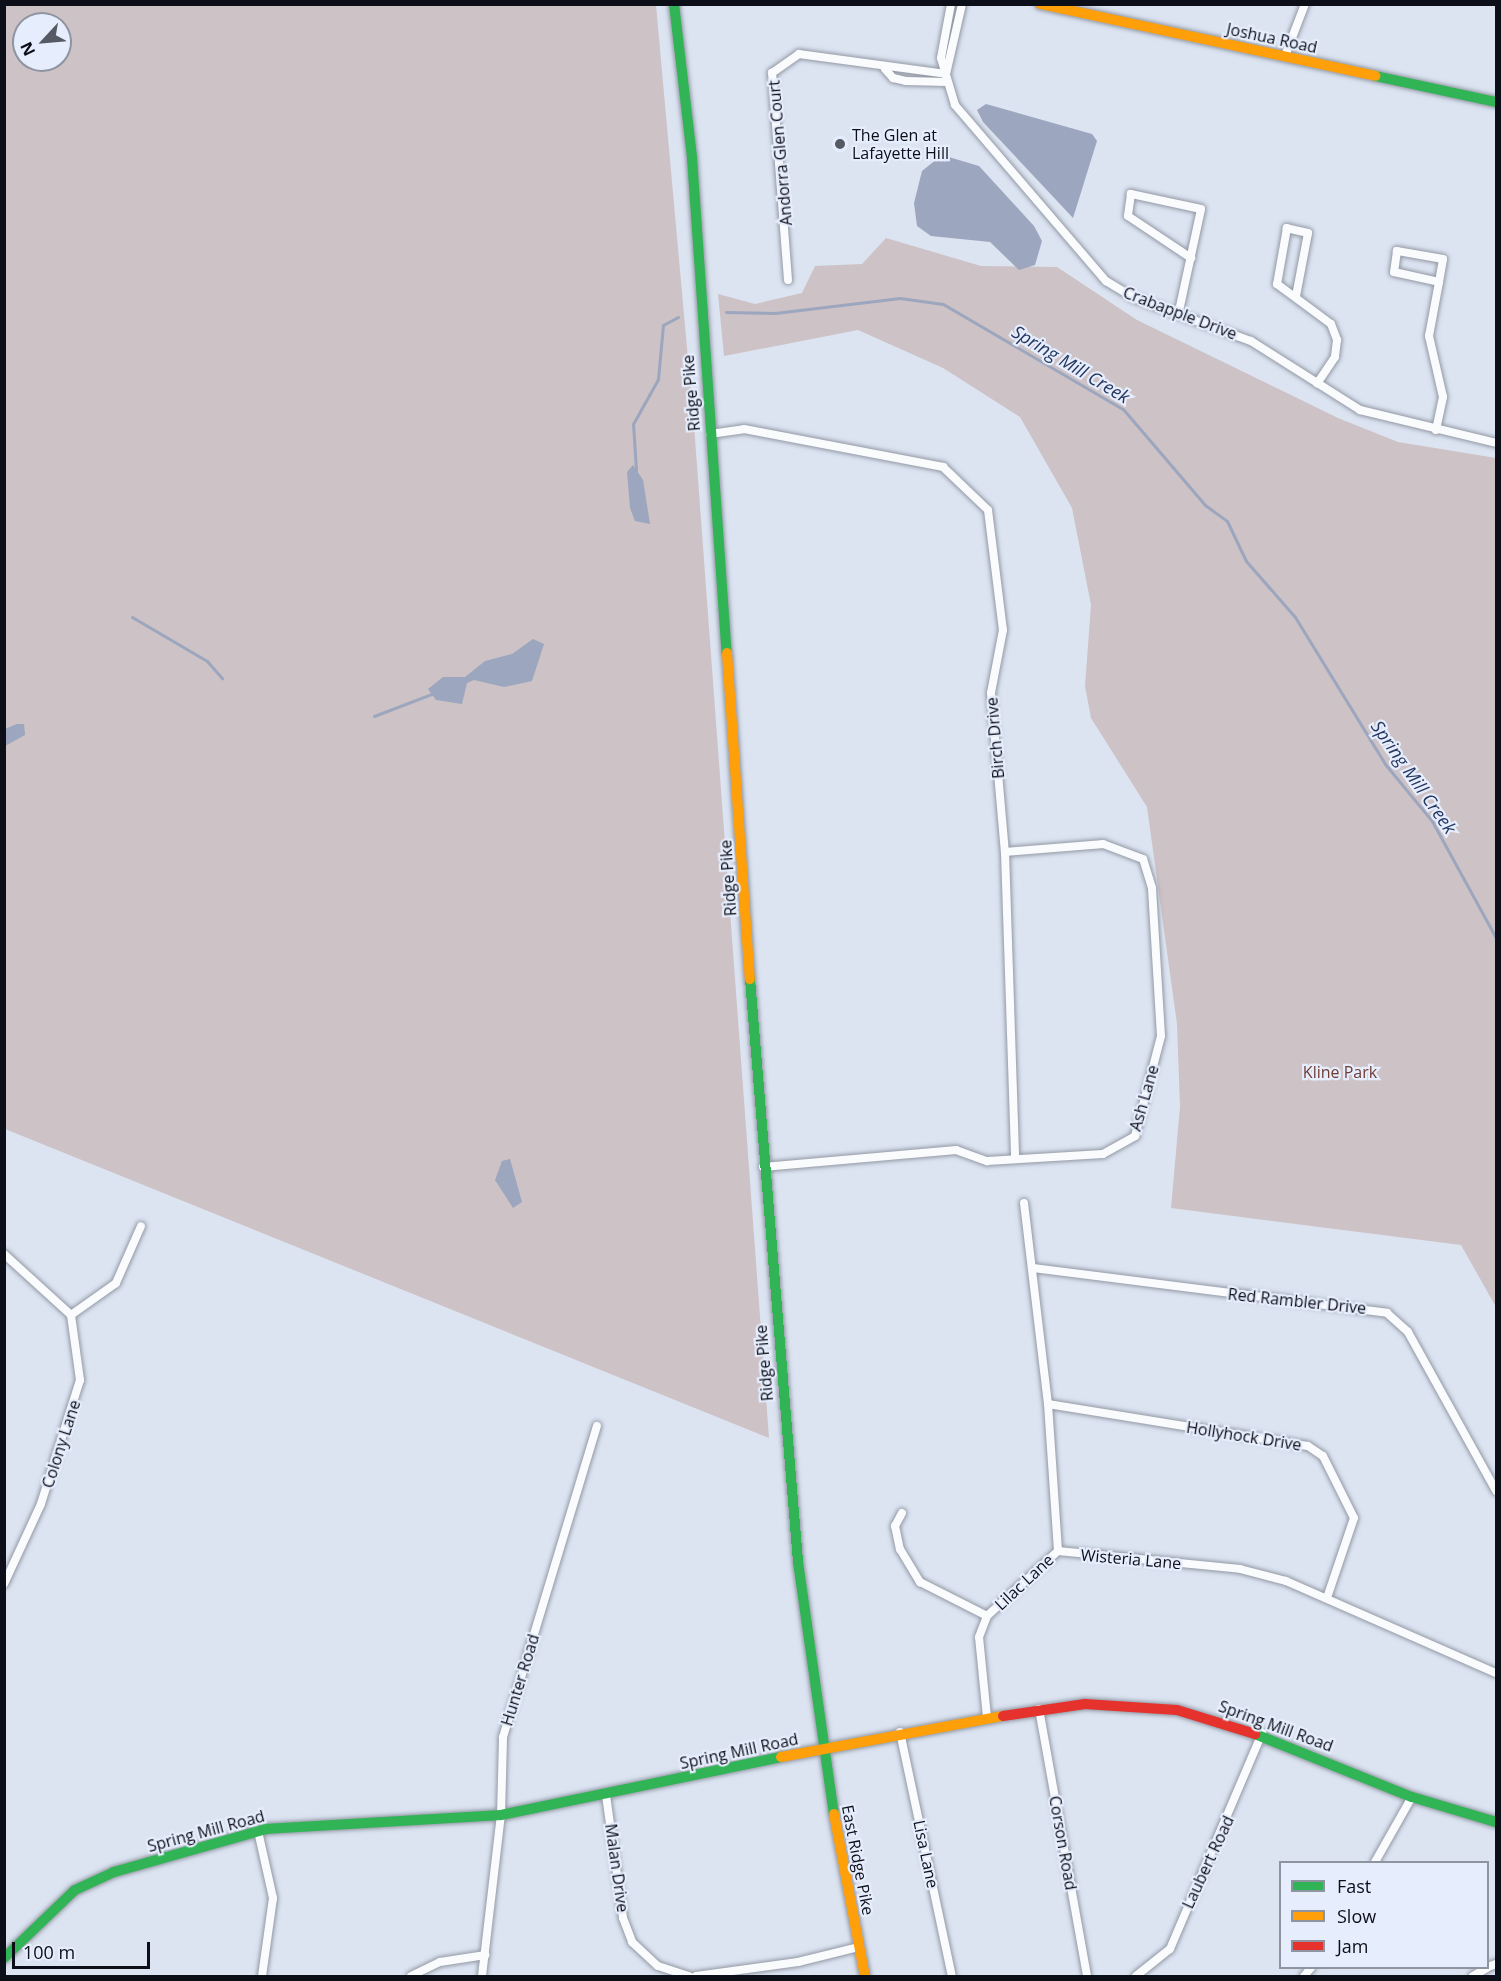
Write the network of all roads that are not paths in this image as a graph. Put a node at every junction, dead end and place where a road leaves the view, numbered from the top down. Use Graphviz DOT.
graph roads {
  1 [pos="674,4"];
  2 [pos="951,4"];
  3 [pos="962,4"];
  4 [pos="1040,4"];
  5 [pos="1305,4"];
  6 [pos="1077,7"];
  7 [pos="1285,57"];
  8 [pos="885,69"];
  9 [pos="911,70"];
  10 [pos="946,78"];
  11 [pos="911,82"];
  12 [pos="1497,102"];
  13 [pos="1191,258"];
  14 [pos="788,280"];
  15 [pos="1439,282"];
  16 [pos="1296,296"];
  17 [pos="1179,311"];
  18 [pos="1317,384"];
  19 [pos="1436,430"];
  20 [pos="710,434"];
  21 [pos="1497,443"];
  22 [pos="1005,852"];
  23 [pos="1015,1160"];
  24 [pos="762,1167"];
  25 [pos="1024,1203"];
  26 [pos="141,1226"];
  27 [pos="4,1254"];
  28 [pos="1034,1268"];
  29 [pos="71,1315"];
  30 [pos="1048,1404"];
  31 [pos="597,1426"];
  32 [pos="1497,1491"];
  33 [pos="902,1513"];
  34 [pos="1058,1551"];
  35 [pos="4,1584"];
  36 [pos="1328,1595"];
  37 [pos="987,1617"];
  38 [pos="1497,1673"];
  39 [pos="1040,1709"];
  40 [pos="987,1717"];
  41 [pos="900,1732"];
  42 [pos="1262,1733"];
  43 [pos="822,1748"];
  44 [pos="606,1795"];
  45 [pos="1412,1797"];
  46 [pos="501,1815"];
  47 [pos="1497,1822"];
  48 [pos="258,1831"];
  49 [pos="1376,1861"];
  50 [pos="859,1947"];
  51 [pos="485,1955"];
  52 [pos="4,1958"];
  53 [pos="262,1977"];
  54 [pos="411,1977"];
  55 [pos="482,1977"];
  56 [pos="689,1977"];
  57 [pos="696,1977"];
  58 [pos="865,1977"];
  59 [pos="952,1977"];
  60 [pos="1087,1977"];
  61 [pos="1136,1977"];
  1 -- 20 [label="main road, Ridge Pike"];
  2 -- 10 [label="street, Crabapple Drive"];
  3 -- 10 [label="street"];
  4 -- 6 [label="main road, Joshua Road"];
  5 -- 7 [label="street"];
  6 -- 7 [label="main road, Joshua Road"];
  7 -- 12 [label="main road, Joshua Road"];
  8 -- 9 [label="street, Andorra Glen Court"];
  8 -- 11 [label="street, Andorra Glen Court"];
  8 -- 14 [label="street, Andorra Glen Court"];
  9 -- 10 [label="street, Andorra Glen Court"];
  9 -- 11 [label="street"];
  10 -- 11 [label="street, Andorra Glen Court"];
  10 -- 17 [label="street, Crabapple Drive"];
  13 -- 13 [label="street"];
  13 -- 17 [label="street"];
  15 -- 15 [label="street"];
  15 -- 19 [label="street"];
  16 -- 16 [label="street"];
  16 -- 18 [label="street"];
  17 -- 18 [label="street, Crabapple Drive"];
  18 -- 19 [label="street, Crabapple Drive"];
  19 -- 21 [label="street, Crabapple Drive"];
  20 -- 22 [label="street, Birch Drive"];
  20 -- 24 [label="main road, Ridge Pike"];
  22 -- 23 [label="street, Birch Drive"];
  22 -- 23 [label="street, Ash Lane"];
  23 -- 24 [label="street, Ash Lane"];
  24 -- 43 [label="main road, Ridge Pike"];
  25 -- 28 [label="street, Wisteria Lane"];
  26 -- 29 [label="street"];
  27 -- 29 [label="street"];
  28 -- 30 [label="street, Wisteria Lane"];
  28 -- 32 [label="street, Red Rambler Drive"];
  29 -- 35 [label="street, Colony Lane"];
  30 -- 34 [label="street, Wisteria Lane"];
  30 -- 36 [label="street, Hollyhock Drive"];
  31 -- 46 [label="street, Hunter Road"];
  33 -- 37 [label="street"];
  34 -- 36 [label="street, Wisteria Lane"];
  34 -- 37 [label="street, Lilac Lane"];
  36 -- 38 [label="street, Wisteria Lane"];
  37 -- 40 [label="street, Lilac Lane"];
  39 -- 40 [label="main road, Spring Mill Road"];
  39 -- 42 [label="main road, Spring Mill Road"];
  39 -- 60 [label="street, Corson Road"];
  40 -- 41 [label="main road, Spring Mill Road"];
  41 -- 43 [label="main road, Spring Mill Road"];
  41 -- 59 [label="street, Lisa Lane"];
  42 -- 45 [label="main road, Spring Mill Road"];
  42 -- 61 [label="street, Laubert Road"];
  43 -- 44 [label="main road, Spring Mill Road"];
  43 -- 50 [label="main road, East Ridge Pike"];
  44 -- 46 [label="main road, Spring Mill Road"];
  44 -- 56 [label="street, Malan Drive"];
  45 -- 47 [label="main road, Spring Mill Road"];
  45 -- 49 [label="street"];
  46 -- 48 [label="main road, Spring Mill Road"];
  46 -- 51 [label="street, Hunter Road"];
  48 -- 52 [label="main road, Spring Mill Road"];
  48 -- 53 [label="street"];
  50 -- 57 [label="street"];
  50 -- 58 [label="main road, East Ridge Pike"];
  51 -- 54 [label="street"];
  51 -- 55 [label="street, Hunter Road"];
}
